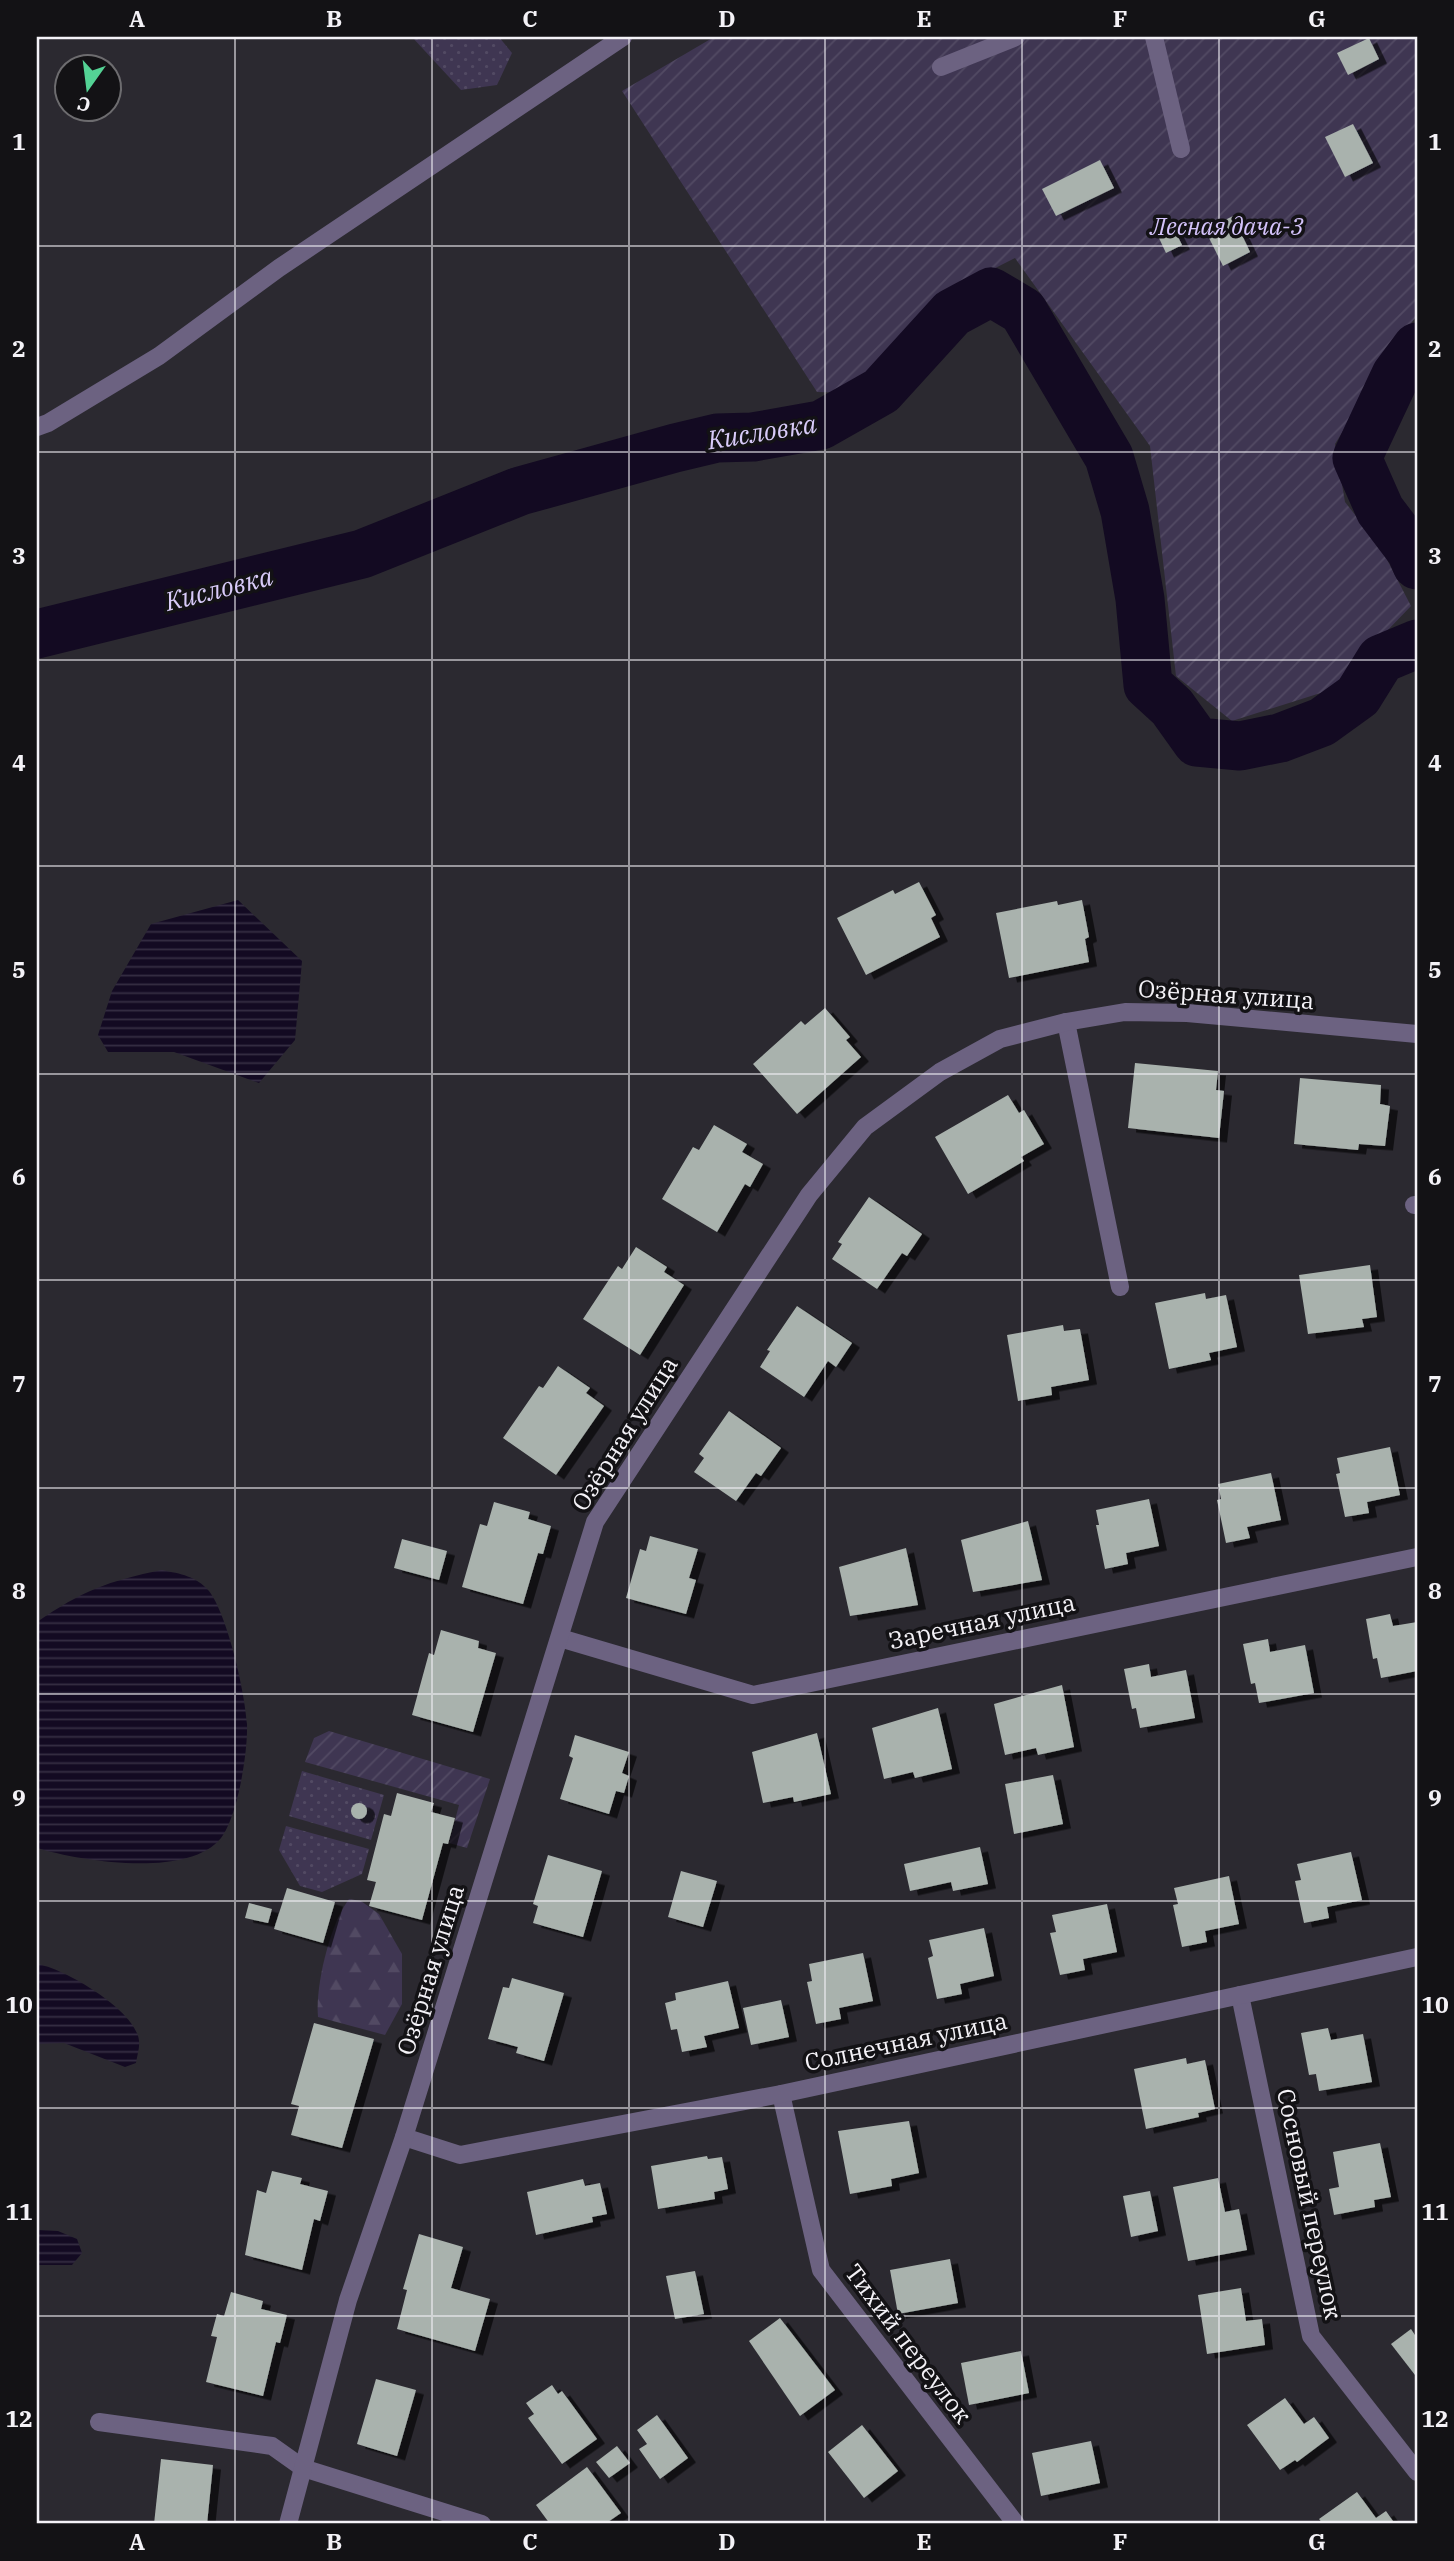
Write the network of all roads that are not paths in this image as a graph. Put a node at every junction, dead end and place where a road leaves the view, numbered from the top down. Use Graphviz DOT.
graph roads {
  1 [pos="623,37"];
  2 [pos="1016,37"];
  3 [pos="1154,37"];
  4 [pos="941,67"];
  5 [pos="1181,149"];
  6 [pos="37,426"];
  7 [pos="1066,1022"];
  8 [pos="1417,1034"];
  9 [pos="1120,1287"];
  10 [pos="1417,1557"];
  11 [pos="560,1637"];
  12 [pos="1417,1957"];
  13 [pos="1240,1995"];
  14 [pos="781,2094"];
  15 [pos="404,2137"];
  16 [pos="99,2422"];
  17 [pos="303,2468"];
  18 [pos="1416,2468"];
  19 [pos="288,2524"];
  20 [pos="482,2524"];
  21 [pos="1016,2524"];
  1 -- 6 [label="street"];
  2 -- 4 [label="street"];
  3 -- 5 [label="street"];
  7 -- 8 [label="street, Озёрная улица"];
  7 -- 9 [label="street"];
  7 -- 11 [label="street, Озёрная улица"];
  10 -- 11 [label="street, Заречная улица"];
  11 -- 15 [label="street, Озёрная улица"];
  12 -- 13 [label="street, Солнечная улица"];
  13 -- 14 [label="street, Солнечная улица"];
  13 -- 18 [label="street, Сосновый переулок"];
  14 -- 15 [label="street, Солнечная улица"];
  14 -- 21 [label="street, Тихий переулок"];
  15 -- 17 [label="street, Озёрная улица"];
  16 -- 17 [label="street"];
  17 -- 19 [label="street, Озёрная улица"];
  17 -- 20 [label="street"];
}
